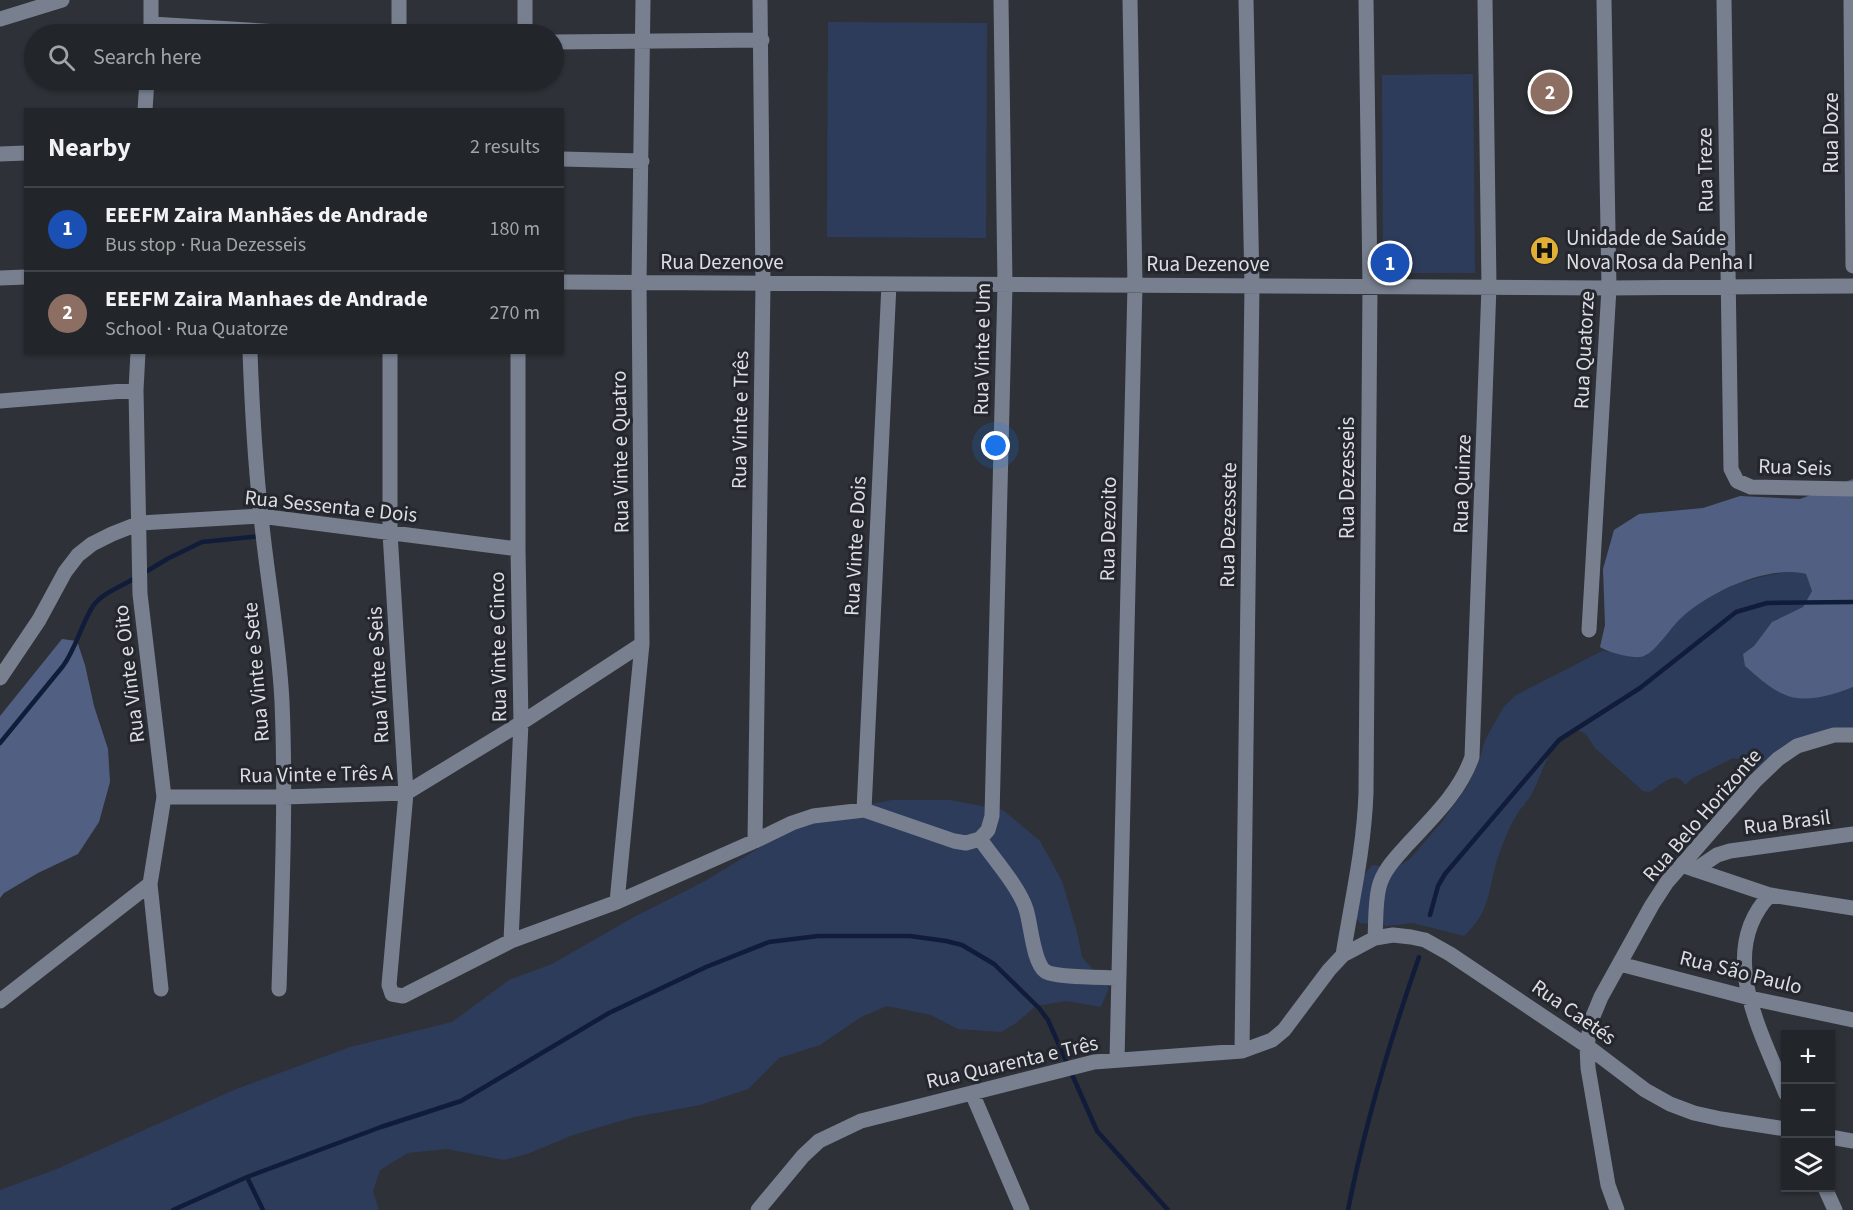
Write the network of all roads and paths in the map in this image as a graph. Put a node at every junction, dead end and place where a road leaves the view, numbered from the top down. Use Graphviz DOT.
graph roads {
  1 [pos="62,0"];
  2 [pos="151,0"];
  3 [pos="399,0"];
  4 [pos="525,0"];
  5 [pos="643,0"];
  6 [pos="760,0"];
  7 [pos="1001,0"];
  8 [pos="1130,0"];
  9 [pos="1246,0"];
  10 [pos="1366,0"];
  11 [pos="1485,0"];
  12 [pos="1604,0"];
  13 [pos="1724,0"];
  14 [pos="1851,0"];
  15 [pos="0,19"];
  16 [pos="152,24"];
  17 [pos="399,24"];
  18 [pos="525,24"];
  19 [pos="762,40"];
  20 [pos="564,42"];
  21 [pos="644,42"];
  22 [pos="146,90"];
  23 [pos="145,108"];
  24 [pos="24,153"];
  25 [pos="0,154"];
  26 [pos="564,159"];
  27 [pos="642,160"];
  28 [pos="1853,266"];
  29 [pos="24,277"];
  30 [pos="0,278"];
  31 [pos="564,282"];
  32 [pos="639,283"];
  33 [pos="763,284"];
  34 [pos="889,284"];
  35 [pos="1005,285"];
  36 [pos="1135,285"];
  37 [pos="1252,285"];
  38 [pos="1370,286"];
  39 [pos="1489,286"];
  40 [pos="1853,286"];
  41 [pos="1608,288"];
  42 [pos="1728,288"];
  43 [pos="138,354"];
  44 [pos="249,354"];
  45 [pos="390,354"];
  46 [pos="518,354"];
  47 [pos="136,390"];
  48 [pos="0,401"];
  49 [pos="1737,481"];
  50 [pos="1853,489"];
  51 [pos="261,516"];
  52 [pos="140,523"];
  53 [pos="390,532"];
  54 [pos="518,549"];
  55 [pos="1589,630"];
  56 [pos="642,644"];
  57 [pos="0,678"];
  58 [pos="521,723"];
  59 [pos="1853,735"];
  60 [pos="406,793"];
  61 [pos="164,796"];
  62 [pos="284,797"];
  63 [pos="864,810"];
  64 [pos="1853,834"];
  65 [pos="980,839"];
  66 [pos="755,842"];
  67 [pos="1688,867"];
  68 [pos="150,884"];
  69 [pos="1770,895"];
  70 [pos="617,902"];
  71 [pos="1853,908"];
  72 [pos="1376,938"];
  73 [pos="511,941"];
  74 [pos="1343,955"];
  75 [pos="1620,964"];
  76 [pos="1119,978"];
  77 [pos="161,989"];
  78 [pos="279,989"];
  79 [pos="1750,998"];
  80 [pos="0,1001"];
  81 [pos="1853,1020"];
  82 [pos="1587,1046"];
  83 [pos="1242,1051"];
  84 [pos="1117,1060"];
  85 [pos="1781,1084"];
  86 [pos="972,1093"];
  87 [pos="1781,1128"];
  88 [pos="1835,1138"];
  89 [pos="1853,1142"];
  90 [pos="1827,1192"];
  91 [pos="758,1210"];
  92 [pos="1022,1210"];
  93 [pos="1617,1210"];
  94 [pos="1835,1210"];
  1 -- 15 [label="street"];
  2 -- 16 [label="street"];
  3 -- 17 [label="street"];
  4 -- 18 [label="street"];
  5 -- 21 [label="street, Rua Vinte e Quatro"];
  6 -- 19 [label="street, Rua Vinte e Três"];
  7 -- 35 [label="street, Rua Vinte e Um"];
  8 -- 36 [label="street, Rua Dezoito"];
  9 -- 37 [label="street, Rua Dezessete"];
  10 -- 38 [label="street, Rua Dezesseis"];
  11 -- 39 [label="street, Rua Quinze"];
  12 -- 41 [label="street, Rua Quatorze"];
  13 -- 42 [label="street, Rua Treze"];
  14 -- 28 [label="street, Rua Doze"];
  19 -- 21 [label="street"];
  19 -- 33 [label="street, Rua Vinte e Três"];
  20 -- 21 [label="street"];
  21 -- 27 [label="street, Rua Vinte e Quatro"];
  22 -- 23 [label="street"];
  24 -- 25 [label="street"];
  26 -- 27 [label="street"];
  27 -- 32 [label="street, Rua Vinte e Quatro"];
  29 -- 30 [label="street"];
  31 -- 32 [label="street, Rua Dezenove"];
  32 -- 33 [label="street, Rua Dezenove"];
  32 -- 56 [label="street, Rua Vinte e Quatro"];
  33 -- 34 [label="street, Rua Dezenove"];
  33 -- 66 [label="street, Rua Vinte e Três"];
  34 -- 35 [label="street, Rua Dezenove"];
  34 -- 63 [label="street, Rua Vinte e Dois"];
  35 -- 36 [label="street, Rua Dezenove"];
  35 -- 65 [label="street, Rua Vinte e Um"];
  36 -- 37 [label="street, Rua Dezenove"];
  36 -- 76 [label="street, Rua Dezoito"];
  37 -- 38 [label="street, Rua Dezenove"];
  37 -- 83 [label="street, Rua Dezessete"];
  38 -- 39 [label="street, Rua Dezenove"];
  38 -- 74 [label="street, Rua Dezesseis"];
  39 -- 41 [label="street, Rua Dezenove"];
  39 -- 72 [label="street, Rua Quinze"];
  40 -- 42 [label="street, Rua Dezenove"];
  41 -- 42 [label="street, Rua Dezenove"];
  41 -- 55 [label="street, Rua Quatorze"];
  42 -- 49 [label="street, Rua Treze"];
  43 -- 47 [label="street, Rua Vinte e Oito"];
  44 -- 51 [label="street, Rua Vinte e Sete"];
  45 -- 53 [label="street, Rua Vinte e Seis"];
  46 -- 54 [label="street, Rua Vinte e Cinco"];
  47 -- 48 [label="street"];
  47 -- 52 [label="street, Rua Vinte e Oito"];
  49 -- 50 [label="street, Rua Seis"];
  51 -- 52 [label="street, Rua Sessenta e Dois"];
  51 -- 53 [label="street, Rua Sessenta e Dois"];
  51 -- 62 [label="street, Rua Vinte e Sete"];
  52 -- 57 [label="street, Rua Sessenta e Dois"];
  52 -- 61 [label="street, Rua Vinte e Oito"];
  53 -- 54 [label="street, Rua Sessenta e Dois"];
  53 -- 60 [label="street, Rua Vinte e Seis"];
  54 -- 58 [label="street, Rua Vinte e Cinco"];
  56 -- 58 [label="street, Rua Vinte e Três A"];
  56 -- 70 [label="street, Rua Vinte e Quatro"];
  58 -- 60 [label="street, Rua Vinte e Três A"];
  58 -- 73 [label="street, Rua Vinte e Cinco"];
  59 -- 67 [label="street, Rua Belo Horizonte"];
  60 -- 62 [label="street, Rua Vinte e Três A"];
  60 -- 73 [label="street, Rua Vinte e Seis"];
  61 -- 62 [label="street, Rua Vinte e Três A"];
  61 -- 68 [label="street, Rua Vinte e Oito"];
  62 -- 78 [label="street, Rua Vinte e Sete"];
  63 -- 65 [label="street"];
  63 -- 66 [label="street"];
  64 -- 67 [label="street, Rua Brasil"];
  65 -- 76 [label="street"];
  66 -- 70 [label="street"];
  67 -- 69 [label="street"];
  67 -- 75 [label="street, Rua Belo Horizonte"];
  68 -- 77 [label="street, Rua Vinte e Oito"];
  68 -- 80 [label="street"];
  69 -- 71 [label="street"];
  69 -- 79 [label="street"];
  70 -- 73 [label="street"];
  72 -- 74 [label="street, Rua Caetés"];
  72 -- 82 [label="street, Rua Caetés"];
  74 -- 83 [label="street, Rua Quarenta e Três"];
  75 -- 79 [label="street, Rua São Paulo"];
  75 -- 82 [label="street, Rua Belo Horizonte"];
  76 -- 84 [label="street, Rua Dezoito"];
  79 -- 81 [label="street, Rua São Paulo"];
  79 -- 85 [label="street"];
  82 -- 87 [label="street, Rua Caetés"];
  82 -- 93 [label="street, Rua Belo Horizonte"];
  83 -- 84 [label="street, Rua Quarenta e Três"];
  84 -- 86 [label="street, Rua Quarenta e Três"];
  86 -- 91 [label="street, Rua Quarenta e Três"];
  86 -- 92 [label="street"];
  88 -- 89 [label="street"];
  90 -- 94 [label="street"];
}
